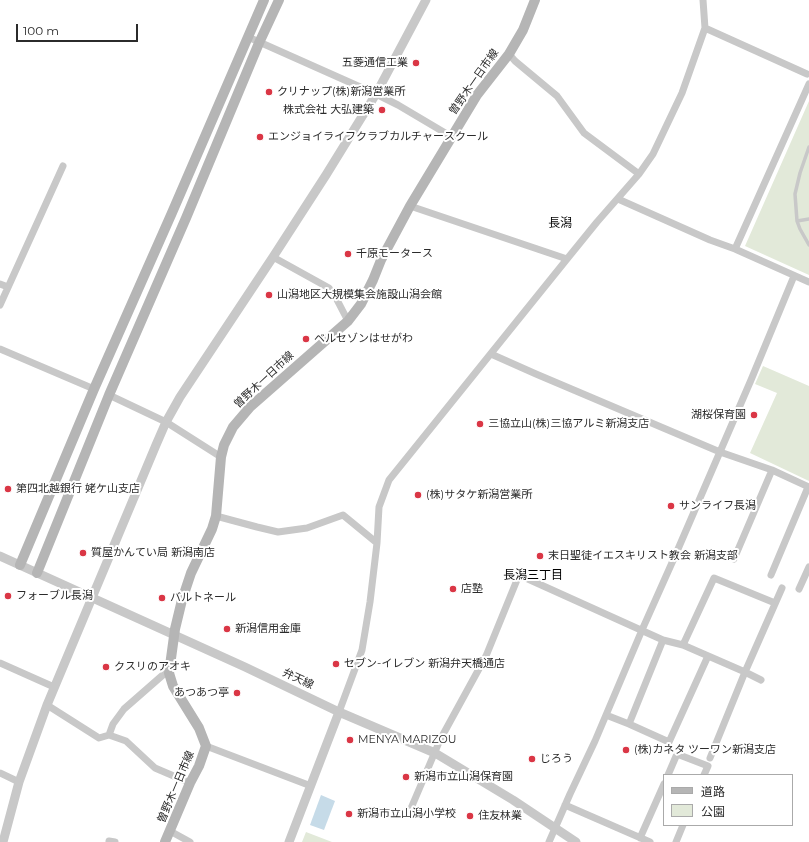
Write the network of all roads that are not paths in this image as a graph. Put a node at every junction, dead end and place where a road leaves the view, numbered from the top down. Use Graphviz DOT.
graph roads {
  1 [pos="264,0"];
  2 [pos="279,0"];
  3 [pos="426,0"];
  4 [pos="535,0"];
  5 [pos="703,0"];
  6 [pos="705,28"];
  7 [pos="248,37"];
  8 [pos="259,42"];
  9 [pos="508,54"];
  10 [pos="807,74"];
  11 [pos="809,84"];
  12 [pos="376,94"];
  13 [pos="452,137"];
  14 [pos="809,147"];
  15 [pos="63,166"];
  16 [pos="639,174"];
  17 [pos="618,199"];
  18 [pos="410,206"];
  19 [pos="809,219"];
  20 [pos="797,221"];
  21 [pos="809,245"];
  22 [pos="735,249"];
  23 [pos="273,257"];
  24 [pos="566,259"];
  25 [pos="794,276"];
  26 [pos="809,282"];
  27 [pos="0,284"];
  28 [pos="8,287"];
  29 [pos="0,305"];
  30 [pos="348,321"];
  31 [pos="0,349"];
  32 [pos="491,354"];
  33 [pos="94,390"];
  34 [pos="109,396"];
  35 [pos="166,422"];
  36 [pos="720,452"];
  37 [pos="221,457"];
  38 [pos="772,470"];
  39 [pos="808,487"];
  40 [pos="216,516"];
  41 [pos="377,543"];
  42 [pos="0,556"];
  43 [pos="734,559"];
  44 [pos="20,565"];
  45 [pos="809,568"];
  46 [pos="37,573"];
  47 [pos="771,576"];
  48 [pos="782,588"];
  49 [pos="799,589"];
  50 [pos="92,599"];
  51 [pos="775,603"];
  52 [pos="642,630"];
  53 [pos="174,636"];
  54 [pos="663,640"];
  55 [pos="683,645"];
  56 [pos="708,656"];
  57 [pos="0,663"];
  58 [pos="745,672"];
  59 [pos="170,673"];
  60 [pos="761,680"];
  61 [pos="54,687"];
  62 [pos="46,705"];
  63 [pos="339,712"];
  64 [pos="606,715"];
  65 [pos="629,724"];
  66 [pos="108,735"];
  67 [pos="206,746"];
  68 [pos="435,753"];
  69 [pos="710,758"];
  70 [pos="0,773"];
  71 [pos="668,774"];
  72 [pos="704,774"];
  73 [pos="19,782"];
  74 [pos="190,783"];
  75 [pos="311,786"];
  76 [pos="663,786"];
  77 [pos="565,805"];
  78 [pos="409,813"];
  79 [pos="683,826"];
  80 [pos="555,828"];
  81 [pos="170,831"];
  82 [pos="640,838"];
  83 [pos="3,842"];
  84 [pos="165,842"];
  85 [pos="190,842"];
  86 [pos="289,842"];
  87 [pos="549,842"];
  88 [pos="576,842"];
  89 [pos="650,842"];
  90 [pos="676,842"];
  1 -- 7 [label="main road"];
  2 -- 8 [label="main road"];
  3 -- 12 [label="street"];
  4 -- 9 [label="main road, 曽野木一日市線"];
  5 -- 6 [label="street"];
  6 -- 10 [label="street"];
  6 -- 16 [label="street"];
  7 -- 8 [label="street"];
  7 -- 33 [label="main road"];
  8 -- 12 [label="street"];
  8 -- 34 [label="main road"];
  9 -- 13 [label="main road, 曽野木一日市線"];
  9 -- 16 [label="street"];
  11 -- 22 [label="street"];
  12 -- 13 [label="street"];
  12 -- 23 [label="street"];
  13 -- 18 [label="main road, 曽野木一日市線"];
  14 -- 20 [label="lane"];
  15 -- 28 [label="street"];
  16 -- 17 [label="street"];
  17 -- 22 [label="street"];
  17 -- 24 [label="street"];
  18 -- 24 [label="street"];
  18 -- 30 [label="main road, 曽野木一日市線"];
  19 -- 20 [label="lane"];
  20 -- 21 [label="lane"];
  22 -- 25 [label="street"];
  23 -- 30 [label="street"];
  23 -- 35 [label="street"];
  24 -- 32 [label="street"];
  25 -- 26 [label="street"];
  25 -- 36 [label="street"];
  27 -- 28 [label="street"];
  28 -- 29 [label="street"];
  30 -- 37 [label="main road, 曽野木一日市線"];
  31 -- 33 [label="street"];
  32 -- 36 [label="street"];
  32 -- 41 [label="street"];
  33 -- 44 [label="main road"];
  34 -- 35 [label="street"];
  34 -- 46 [label="main road"];
  35 -- 37 [label="street"];
  35 -- 50 [label="street"];
  36 -- 38 [label="street"];
  36 -- 52 [label="street"];
  37 -- 40 [label="main road, 曽野木一日市線"];
  38 -- 39 [label="street"];
  38 -- 43 [label="street"];
  39 -- 47 [label="street"];
  40 -- 41 [label="street"];
  40 -- 53 [label="main road, 曽野木一日市線"];
  41 -- 63 [label="street"];
  42 -- 44 [label="street, 弁天線"];
  44 -- 46 [label="street, 弁天線"];
  45 -- 49 [label="street"];
  46 -- 50 [label="street, 弁天線"];
  48 -- 51 [label="street"];
  50 -- 53 [label="street, 弁天線"];
  50 -- 61 [label="street"];
  51 -- 55 [label="street"];
  51 -- 58 [label="street"];
  52 -- 54 [label="street"];
  52 -- 64 [label="street"];
  52 -- 68 [label="street"];
  53 -- 59 [label="main road, 曽野木一日市線"];
  53 -- 63 [label="street, 弁天線"];
  54 -- 55 [label="street"];
  54 -- 65 [label="street"];
  55 -- 56 [label="street"];
  56 -- 58 [label="street"];
  56 -- 65 [label="street"];
  57 -- 61 [label="street"];
  58 -- 60 [label="street"];
  58 -- 69 [label="street"];
  59 -- 66 [label="street"];
  59 -- 67 [label="main road, 曽野木一日市線"];
  61 -- 62 [label="street"];
  62 -- 66 [label="street"];
  62 -- 73 [label="street"];
  63 -- 68 [label="street, 弁天線"];
  63 -- 75 [label="street"];
  64 -- 65 [label="street"];
  64 -- 77 [label="street"];
  66 -- 74 [label="street"];
  67 -- 74 [label="main road, 曽野木一日市線"];
  67 -- 75 [label="street"];
  68 -- 78 [label="street"];
  68 -- 80 [label="street, 弁天線"];
  70 -- 73 [label="street"];
  71 -- 72 [label="street"];
  73 -- 83 [label="street"];
  74 -- 81 [label="main road, 曽野木一日市線"];
  75 -- 86 [label="street"];
  76 -- 82 [label="street"];
  77 -- 80 [label="street"];
  77 -- 82 [label="street"];
  79 -- 90 [label="street"];
  80 -- 87 [label="street"];
  80 -- 88 [label="street, 弁天線"];
  81 -- 84 [label="main road, 曽野木一日市線"];
  81 -- 85 [label="street"];
  82 -- 89 [label="street"];
}
